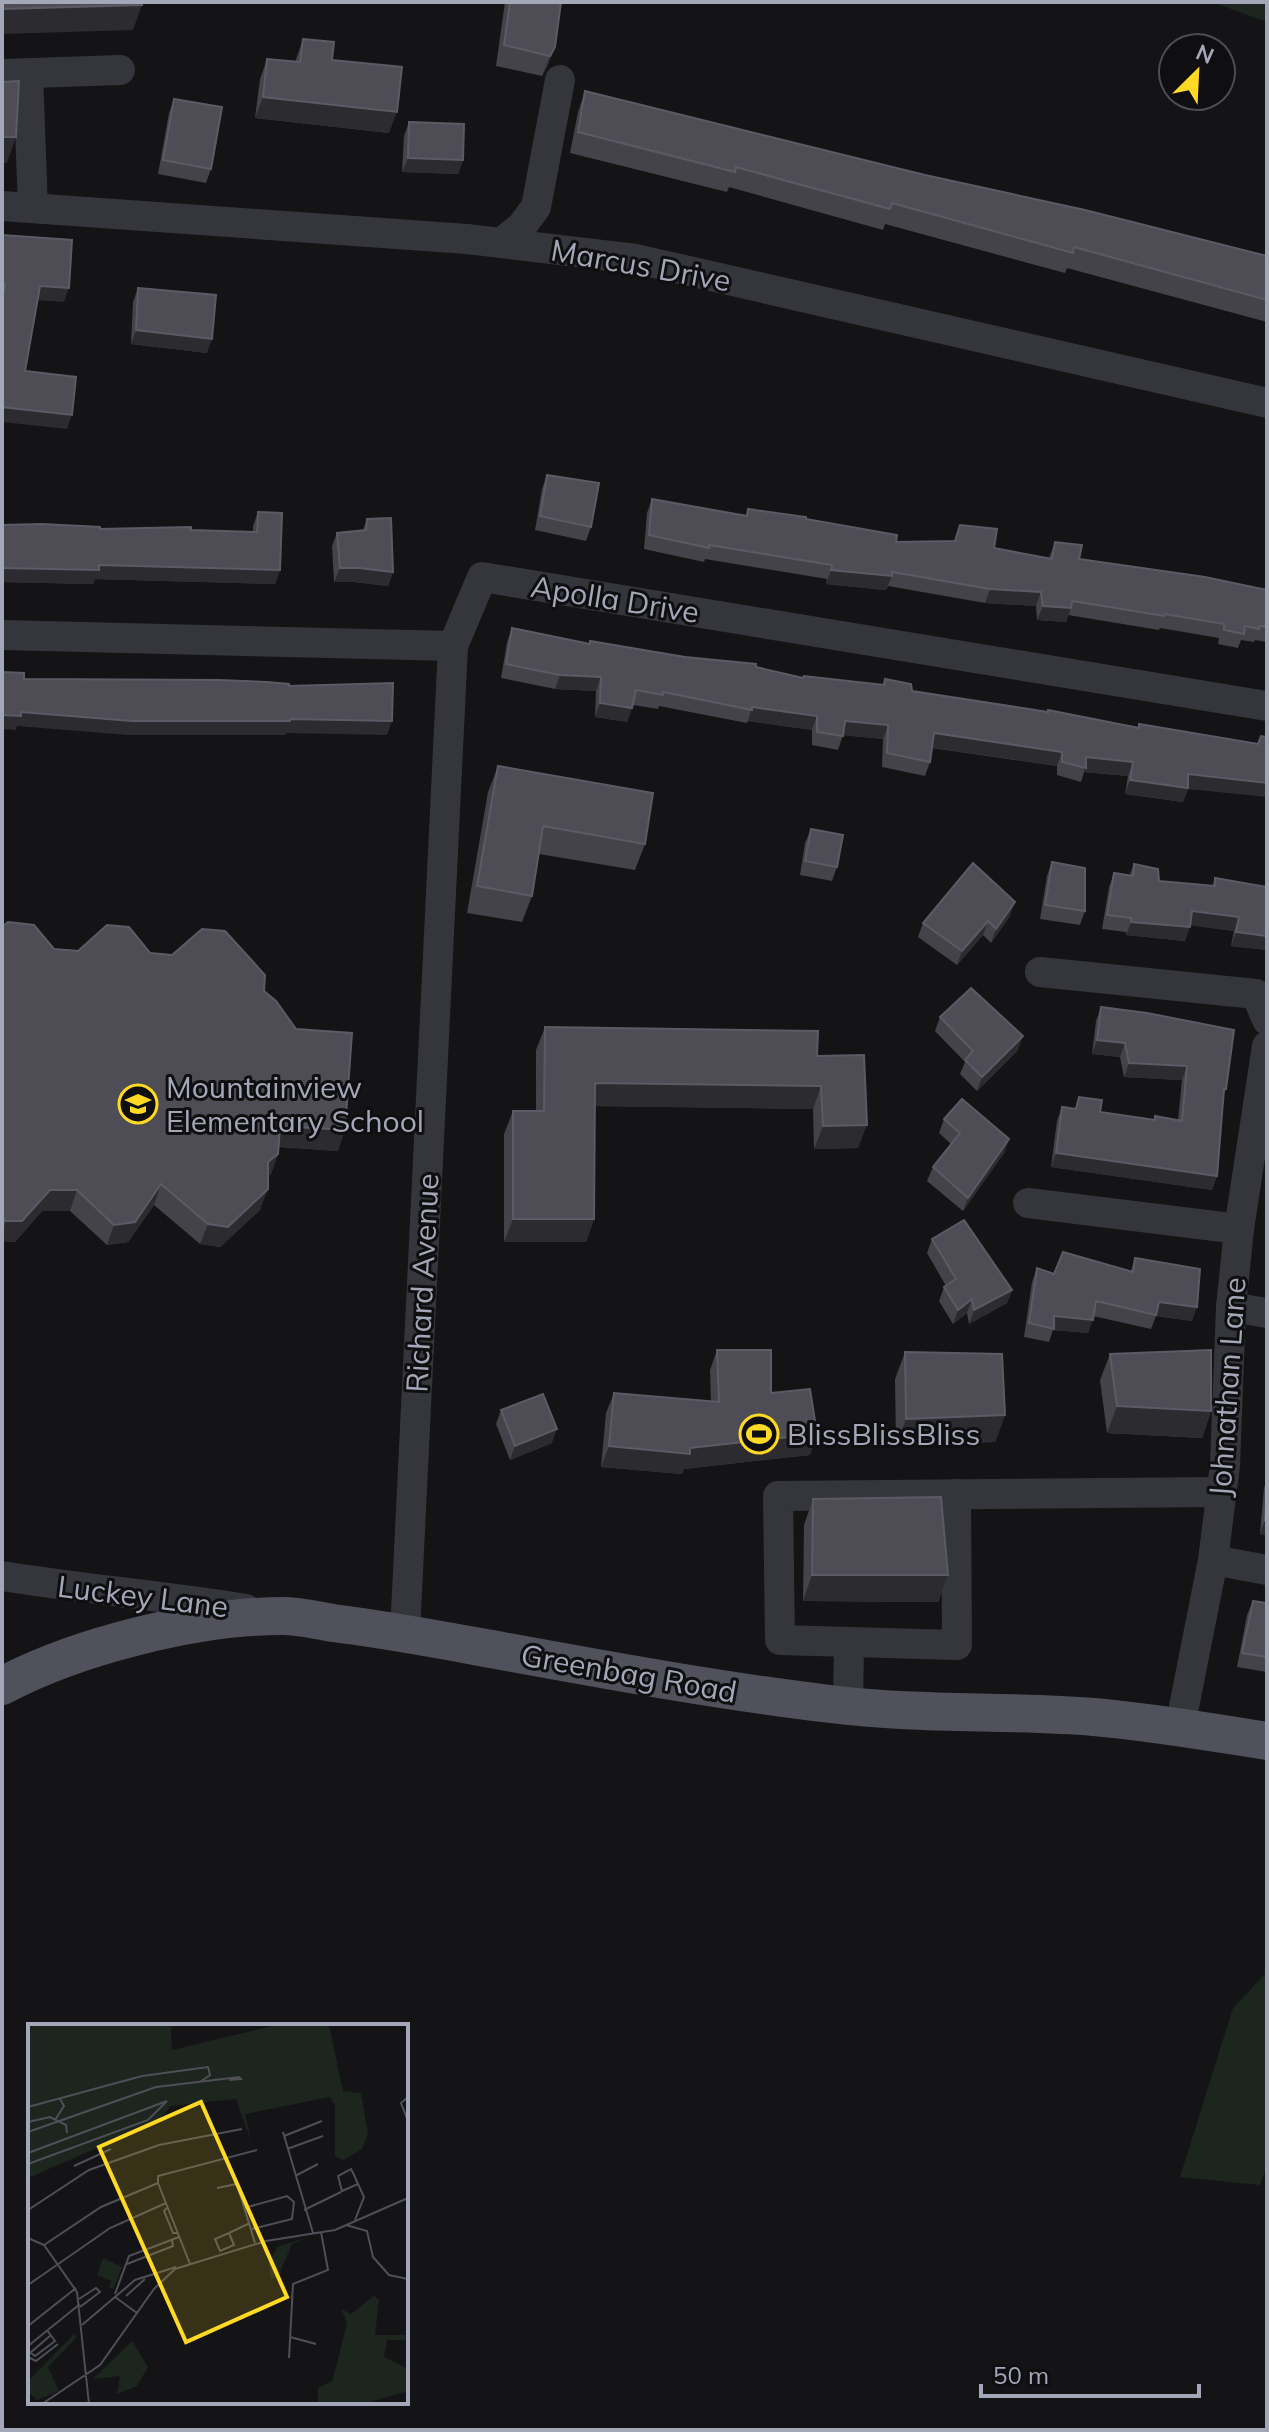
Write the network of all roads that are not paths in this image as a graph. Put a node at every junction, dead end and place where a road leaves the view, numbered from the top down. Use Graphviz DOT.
graph roads {
  1 [pos="120,70"];
  2 [pos="15,74"];
  3 [pos="560,80"];
  4 [pos="2,206"];
  5 [pos="33,208"];
  6 [pos="501,243"];
  7 [pos="1267,403"];
  8 [pos="2,635"];
  9 [pos="453,646"];
  10 [pos="1267,706"];
  11 [pos="1040,972"];
  12 [pos="1267,1020"];
  13 [pos="1267,1046"];
  14 [pos="1028,1203"];
  15 [pos="1239,1229"];
  16 [pos="1231,1307"];
  17 [pos="1267,1313"];
  18 [pos="1221,1492"];
  19 [pos="956,1494"];
  20 [pos="1213,1560"];
  21 [pos="1267,1570"];
  22 [pos="2,1576"];
  23 [pos="284,1616"];
  24 [pos="405,1633"];
  25 [pos="849,1642"];
  26 [pos="2,1686"];
  27 [pos="848,1706"];
  28 [pos="1180,1727"];
  29 [pos="1267,1741"];
  1 -- 2 [label="street"];
  2 -- 5 [label="street"];
  3 -- 6 [label="street"];
  4 -- 5 [label="street, Marcus Drive"];
  5 -- 6 [label="street, Marcus Drive"];
  6 -- 7 [label="street, Marcus Drive"];
  8 -- 9 [label="street"];
  9 -- 10 [label="street, Apolla Drive"];
  9 -- 24 [label="street, Richard Avenue"];
  11 -- 12 [label="street"];
  13 -- 15 [label="street, Johnathan Lane"];
  14 -- 15 [label="street"];
  15 -- 16 [label="street, Johnathan Lane"];
  16 -- 17 [label="street"];
  16 -- 18 [label="street, Johnathan Lane"];
  18 -- 19 [label="street"];
  18 -- 20 [label="street, Johnathan Lane"];
  19 -- 25 [label="street"];
  19 -- 25 [label="street"];
  20 -- 21 [label="street"];
  20 -- 28 [label="street, Johnathan Lane"];
  22 -- 23 [label="street, Luckey Lane"];
  23 -- 24 [label="main road, Greenbag Road"];
  23 -- 26 [label="main road, Greenbag Road"];
  24 -- 27 [label="main road, Greenbag Road"];
  25 -- 27 [label="street"];
  27 -- 28 [label="main road, Greenbag Road"];
  28 -- 29 [label="main road, Greenbag Road"];
}
